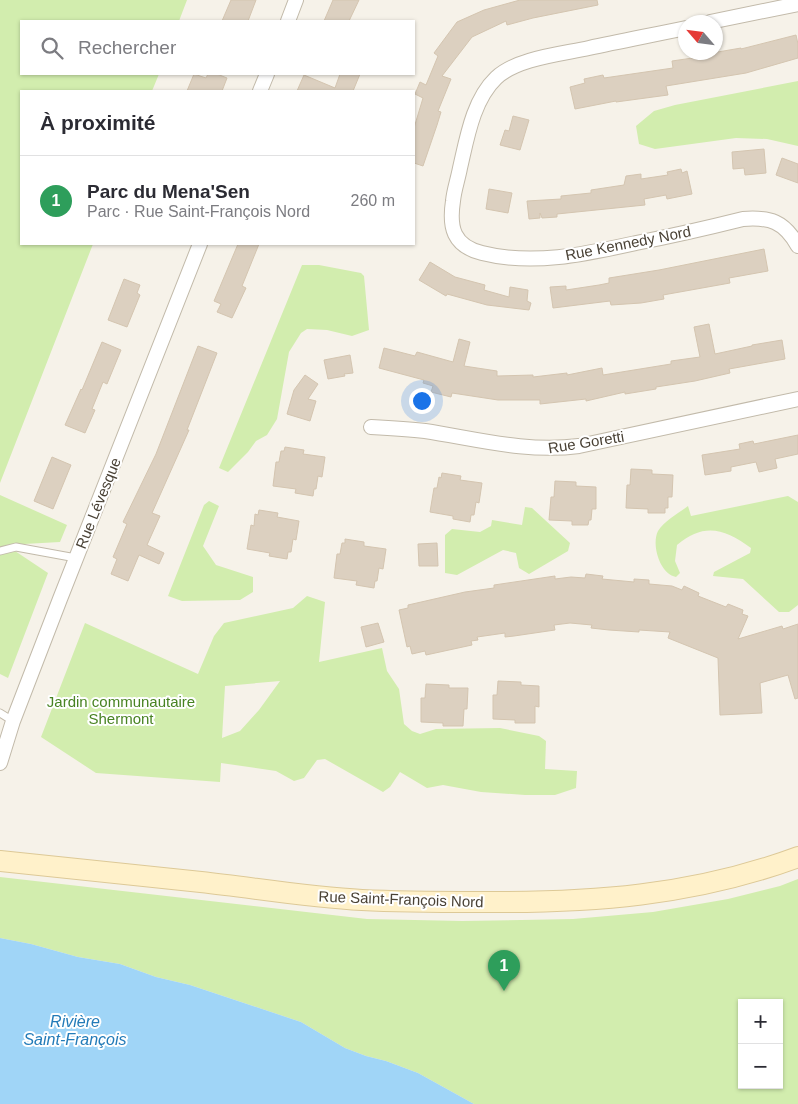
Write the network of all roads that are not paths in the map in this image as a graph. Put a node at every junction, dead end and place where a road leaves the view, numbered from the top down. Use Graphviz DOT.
graph roads {
  1 [pos="296,0"];
  2 [pos="798,4"];
  3 [pos="723,19"];
  4 [pos="288,20"];
  5 [pos="678,30"];
  6 [pos="267,75"];
  7 [pos="260,90"];
  8 [pos="200,245"];
  9 [pos="798,246"];
  10 [pos="798,399"];
  11 [pos="371,427"];
  12 [pos="0,551"];
  13 [pos="76,558"];
  14 [pos="0,712"];
  15 [pos="13,721"];
  16 [pos="0,763"];
  17 [pos="798,857"];
  18 [pos="0,861"];
  1 -- 4 [label="street"];
  2 -- 3 [label="street"];
  5 -- 9 [label="street, Rue Kennedy Nord"];
  6 -- 7 [label="street"];
  8 -- 13 [label="street, Rue Lévesque"];
  10 -- 11 [label="street, Rue Goretti"];
  12 -- 13 [label="lane"];
  13 -- 15 [label="street, Rue Lévesque"];
  14 -- 15 [label="lane"];
  15 -- 16 [label="street, Rue Lévesque"];
  17 -- 18 [label="street, Rue Saint-François Nord"];
}
